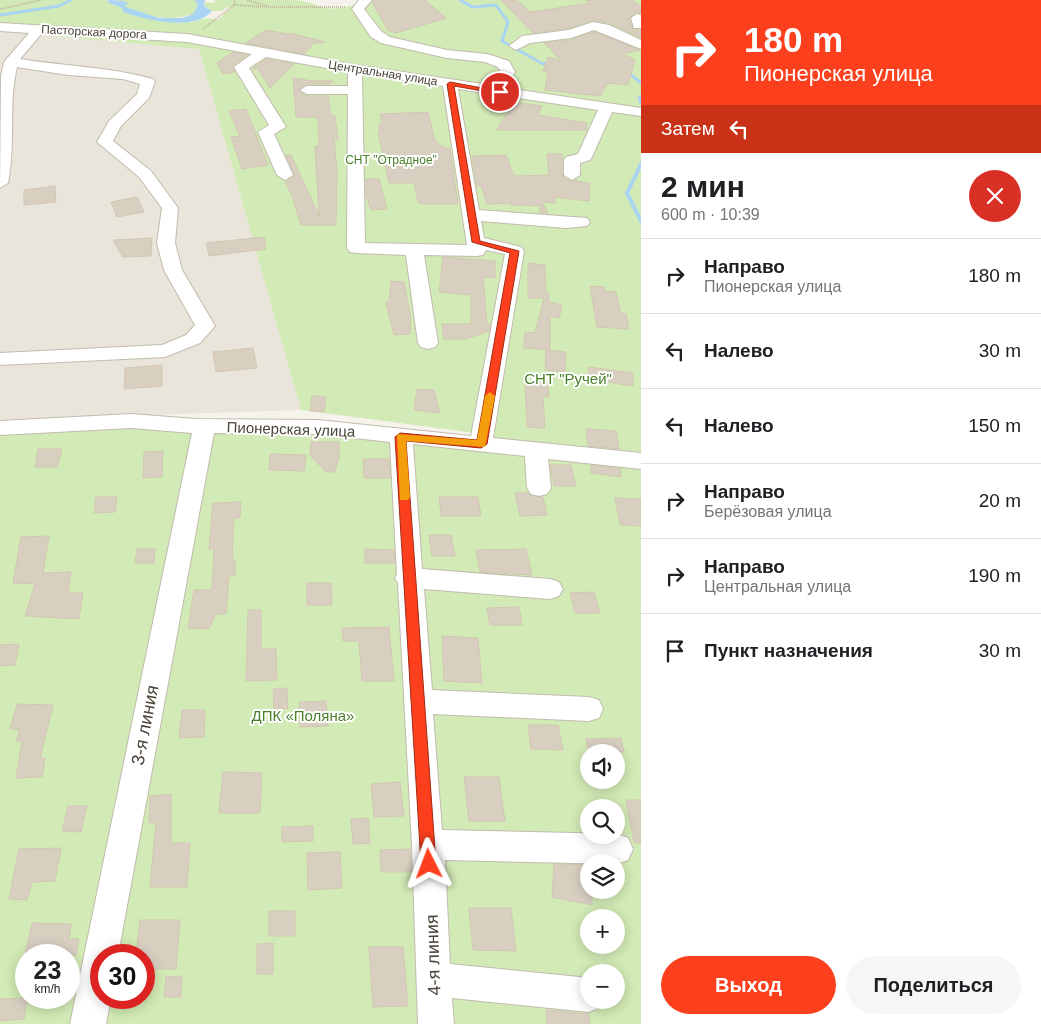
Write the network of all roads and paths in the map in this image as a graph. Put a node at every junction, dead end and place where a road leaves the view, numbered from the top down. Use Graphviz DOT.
graph roads {
  1 [pos="42,0"];
  2 [pos="235,0"];
  3 [pos="247,0"];
  4 [pos="234,4"];
  5 [pos="362,4"];
  6 [pos="270,7"];
  7 [pos="0,9"];
  8 [pos="639,22"];
  9 [pos="0,26"];
  10 [pos="39,30"];
  11 [pos="613,31"];
  12 [pos="187,38"];
  13 [pos="204,41"];
  14 [pos="641,45"];
  15 [pos="516,46"];
  16 [pos="263,53"];
  17 [pos="11,62"];
  18 [pos="355,69"];
  19 [pos="449,84"];
  20 [pos="483,89"];
  21 [pos="307,90"];
  22 [pos="355,90"];
  23 [pos="606,108"];
  24 [pos="640,112"];
  25 [pos="285,175"];
  26 [pos="572,175"];
  27 [pos="0,183"];
  28 [pos="473,215"];
  29 [pos="580,222"];
  30 [pos="477,247"];
  31 [pos="414,249"];
  32 [pos="428,343"];
  33 [pos="0,359"];
  34 [pos="204,426"];
  35 [pos="0,428"];
  36 [pos="400,437"];
  37 [pos="481,444"];
  38 [pos="536,450"];
  39 [pos="641,462"];
  40 [pos="539,488"];
  41 [pos="408,578"];
  42 [pos="550,589"];
  43 [pos="417,701"];
  44 [pos="589,709"];
  45 [pos="428,845"];
  46 [pos="617,849"];
  47 [pos="434,979"];
  48 [pos="580,994"];
  49 [pos="88,1024"];
  50 [pos="436,1024"];
  1 -- 7 [label="path"];
  2 -- 4 [label="path"];
  3 -- 6 [label="path"];
  4 -- 6 [label="path"];
  4 -- 13 [label="path"];
  5 -- 6 [label="path"];
  5 -- 20 [label="street"];
  8 -- 11 [label="street"];
  9 -- 10 [label="street, Пасторская дорога"];
  10 -- 12 [label="street, Пасторская дорога"];
  10 -- 17 [label="street"];
  11 -- 14 [label="street"];
  11 -- 15 [label="street"];
  12 -- 13 [label="street, Центральная улица"];
  13 -- 16 [label="street, Центральная улица"];
  16 -- 18 [label="street, Центральная улица"];
  16 -- 25 [label="street"];
  17 -- 27 [label="street"];
  17 -- 33 [label="street"];
  18 -- 19 [label="street, Центральная улица"];
  18 -- 22 [label="street"];
  19 -- 20 [label="street, Центральная улица"];
  19 -- 28 [label="street"];
  20 -- 23 [label="street, Центральная улица"];
  21 -- 22 [label="street"];
  22 -- 31 [label="street"];
  23 -- 24 [label="street, Центральная улица"];
  23 -- 26 [label="street"];
  28 -- 29 [label="street"];
  28 -- 30 [label="street"];
  30 -- 31 [label="street"];
  30 -- 37 [label="street"];
  31 -- 32 [label="street"];
  34 -- 35 [label="street, Пионерская улица"];
  34 -- 36 [label="street, Пионерская улица"];
  34 -- 49 [label="street, 3-я линия"];
  36 -- 37 [label="street, Пионерская улица"];
  36 -- 41 [label="street, 4-я линия"];
  37 -- 38 [label="street, Пионерская улица"];
  38 -- 39 [label="street, Пионерская улица"];
  38 -- 40 [label="street"];
  41 -- 42 [label="street"];
  41 -- 43 [label="street, 4-я линия"];
  43 -- 44 [label="street"];
  43 -- 45 [label="street, 4-я линия"];
  45 -- 46 [label="street"];
  45 -- 47 [label="street, 4-я линия"];
  47 -- 48 [label="street"];
  47 -- 50 [label="street, 4-я линия"];
}
